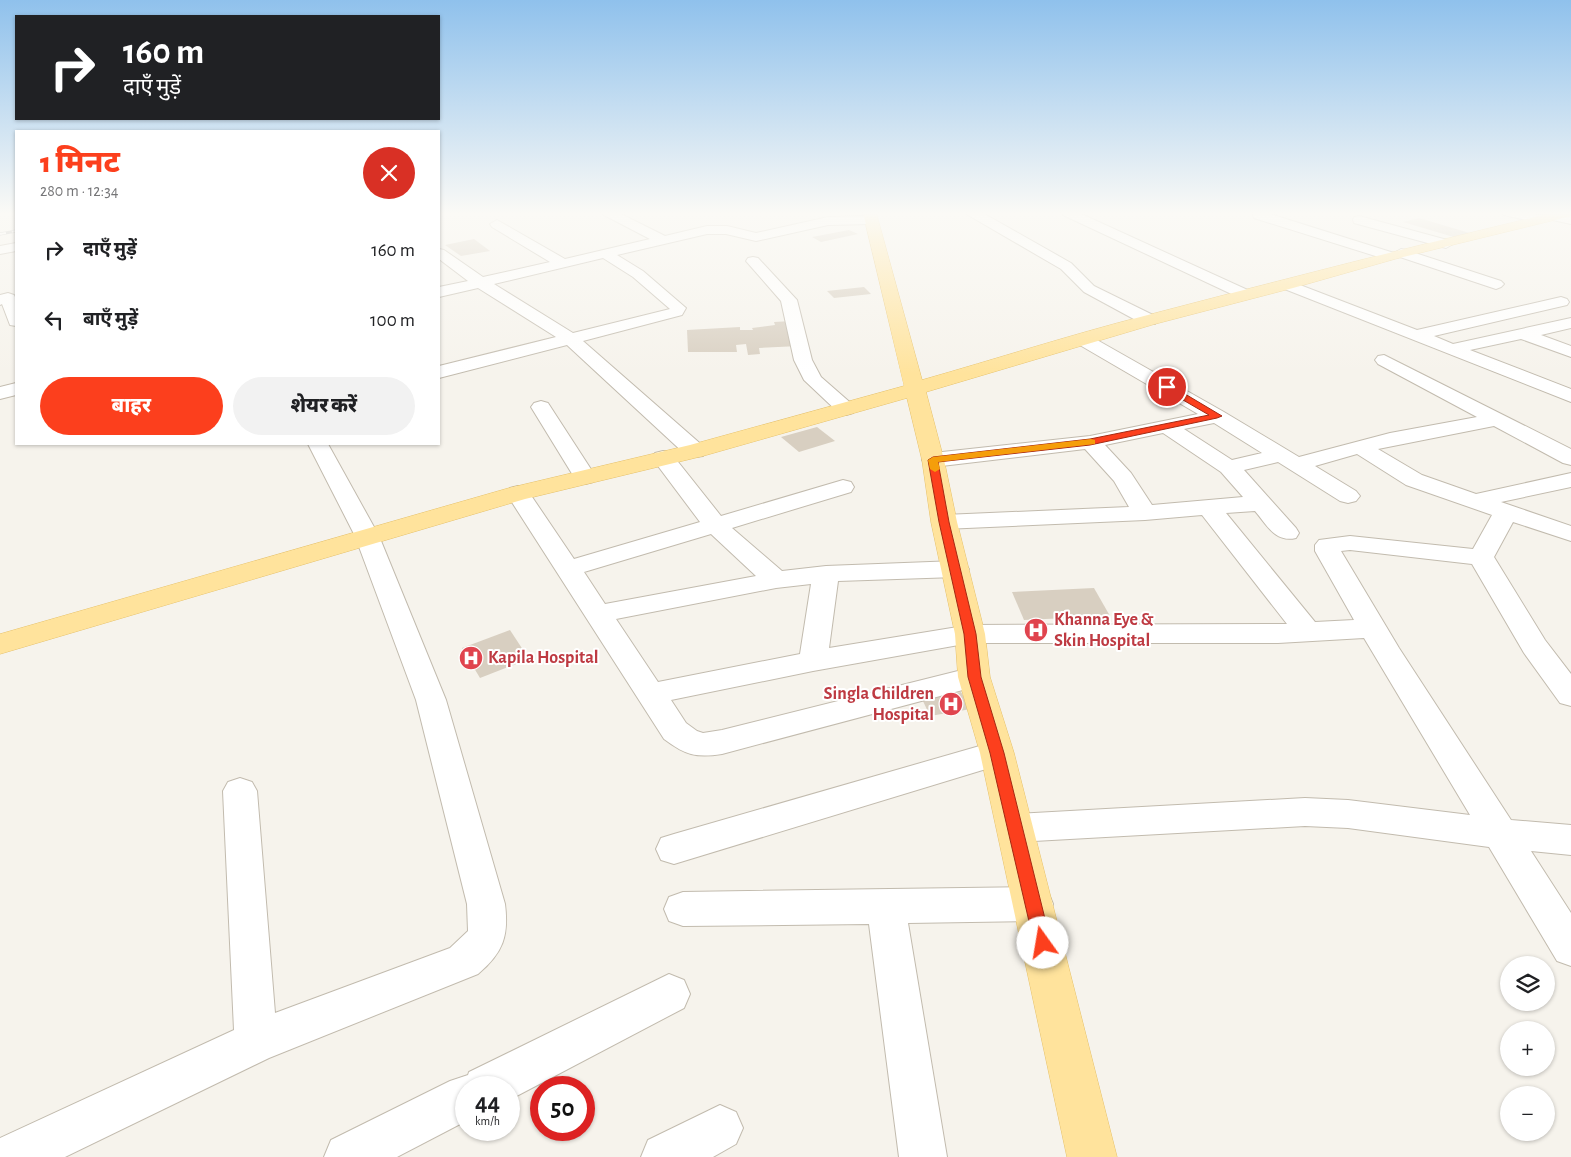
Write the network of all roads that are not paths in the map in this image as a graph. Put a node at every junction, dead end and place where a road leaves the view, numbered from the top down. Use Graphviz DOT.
graph roads {
  1 [pos="457,266"];
  2 [pos="549,266"];
  3 [pos="625,266"];
  4 [pos="758,266"];
  5 [pos="883,266"];
  6 [pos="1066,266"];
  7 [pos="1183,266"];
  8 [pos="1356,266"];
  9 [pos="1434,266"];
  10 [pos="480,282"];
  11 [pos="1496,284"];
  12 [pos="1287,285"];
  13 [pos="440,292"];
  14 [pos="1246,295"];
  15 [pos="8,298"];
  16 [pos="1568,301"];
  17 [pos="15,318"];
  18 [pos="1149,320"];
  19 [pos="1571,323"];
  20 [pos="1524,334"];
  21 [pos="1417,335"];
  22 [pos="572,340"];
  23 [pos="1084,340"];
  24 [pos="1452,349"];
  25 [pos="1571,352"];
  26 [pos="1384,360"];
  27 [pos="440,372"];
  28 [pos="914,388"];
  29 [pos="15,389"];
  30 [pos="0,393"];
  31 [pos="1571,396"];
  32 [pos="541,407"];
  33 [pos="846,409"];
  34 [pos="1217,416"];
  35 [pos="1498,419"];
  36 [pos="1167,427"];
  37 [pos="1090,442"];
  38 [pos="319,445"];
  39 [pos="1360,447"];
  40 [pos="695,451"];
  41 [pos="663,458"];
  42 [pos="1571,458"];
  43 [pos="1289,459"];
  44 [pos="933,460"];
  45 [pos="1229,467"];
  46 [pos="585,477"];
  47 [pos="1571,480"];
  48 [pos="843,487"];
  49 [pos="518,493"];
  50 [pos="1348,496"];
  51 [pos="1473,501"];
  52 [pos="1260,502"];
  53 [pos="1210,508"];
  54 [pos="1506,512"];
  55 [pos="1145,513"];
  56 [pos="944,522"];
  57 [pos="716,526"];
  58 [pos="1287,533"];
  59 [pos="1571,534"];
  60 [pos="368,536"];
  61 [pos="1481,557"];
  62 [pos="568,569"];
  63 [pos="956,569"];
  64 [pos="826,574"];
  65 [pos="776,580"];
  66 [pos="599,614"];
  67 [pos="1371,628"];
  68 [pos="1307,631"];
  69 [pos="970,634"];
  70 [pos="0,644"];
  71 [pos="813,661"];
  72 [pos="974,677"];
  73 [pos="650,694"];
  74 [pos="1571,695"];
  75 [pos="997,753"];
  76 [pos="240,791"];
  77 [pos="1015,828"];
  78 [pos="1502,834"];
  79 [pos="1571,840"];
  80 [pos="674,849"];
  81 [pos="1034,904"];
  82 [pos="886,905"];
  83 [pos="682,909"];
  84 [pos="1571,948"];
  85 [pos="670,994"];
  86 [pos="256,1042"];
  87 [pos="509,1076"];
  88 [pos="455,1103"];
  89 [pos="720,1128"];
  90 [pos="13,1157"];
  91 [pos="348,1157"];
  92 [pos="665,1157"];
  93 [pos="924,1157"];
  94 [pos="1092,1157"];
  1 -- 10 [label="street"];
  2 -- 10 [label="street"];
  3 -- 22 [label="street"];
  4 -- 33 [label="street"];
  5 -- 28 [label="main road"];
  6 -- 18 [label="street"];
  7 -- 14 [label="street"];
  8 -- 12 [label="main road"];
  9 -- 11 [label="street"];
  10 -- 13 [label="street"];
  10 -- 22 [label="street"];
  12 -- 14 [label="main road"];
  12 -- 21 [label="street"];
  14 -- 18 [label="main road"];
  15 -- 17 [label="street"];
  16 -- 21 [label="street"];
  18 -- 23 [label="main road"];
  19 -- 20 [label="street"];
  20 -- 24 [label="street"];
  20 -- 25 [label="street"];
  21 -- 24 [label="street"];
  22 -- 27 [label="street"];
  22 -- 40 [label="street"];
  23 -- 28 [label="main road"];
  23 -- 34 [label="street"];
  24 -- 31 [label="street"];
  26 -- 35 [label="street"];
  28 -- 33 [label="main road"];
  28 -- 44 [label="main road"];
  29 -- 30 [label="street"];
  32 -- 46 [label="street"];
  33 -- 40 [label="main road"];
  34 -- 36 [label="street"];
  34 -- 43 [label="street"];
  35 -- 39 [label="street"];
  35 -- 42 [label="street"];
  36 -- 37 [label="street"];
  36 -- 45 [label="street"];
  37 -- 44 [label="street"];
  37 -- 55 [label="street"];
  38 -- 60 [label="street"];
  39 -- 43 [label="street"];
  39 -- 51 [label="street"];
  40 -- 41 [label="main road"];
  41 -- 46 [label="main road"];
  41 -- 57 [label="street"];
  43 -- 45 [label="street"];
  43 -- 50 [label="street"];
  44 -- 56 [label="main road"];
  45 -- 52 [label="street"];
  46 -- 49 [label="main road"];
  47 -- 51 [label="street"];
  48 -- 57 [label="street"];
  49 -- 60 [label="main road"];
  49 -- 62 [label="street"];
  51 -- 54 [label="street"];
  52 -- 53 [label="street"];
  52 -- 58 [label="street"];
  53 -- 55 [label="street"];
  53 -- 68 [label="street"];
  54 -- 59 [label="street"];
  54 -- 61 [label="street"];
  55 -- 56 [label="street"];
  56 -- 63 [label="main road"];
  57 -- 62 [label="street"];
  57 -- 65 [label="street"];
  60 -- 70 [label="main road"];
  60 -- 86 [label="street"];
  61 -- 67 [label="street"];
  61 -- 74 [label="street"];
  62 -- 66 [label="street"];
  63 -- 64 [label="street"];
  63 -- 69 [label="main road"];
  64 -- 65 [label="street"];
  64 -- 71 [label="street"];
  65 -- 66 [label="street"];
  66 -- 73 [label="street"];
  67 -- 68 [label="street"];
  67 -- 78 [label="street"];
  68 -- 69 [label="street"];
  69 -- 71 [label="street"];
  69 -- 72 [label="main road"];
  71 -- 73 [label="street"];
  72 -- 73 [label="street"];
  72 -- 75 [label="main road"];
  75 -- 77 [label="main road"];
  75 -- 80 [label="street"];
  76 -- 86 [label="street"];
  77 -- 78 [label="street"];
  77 -- 81 [label="main road"];
  78 -- 79 [label="street"];
  78 -- 84 [label="street"];
  81 -- 82 [label="street"];
  81 -- 94 [label="main road"];
  82 -- 83 [label="street"];
  82 -- 93 [label="street"];
  85 -- 87 [label="street"];
  86 -- 90 [label="street"];
  88 -- 91 [label="street"];
  89 -- 92 [label="street"];
}
